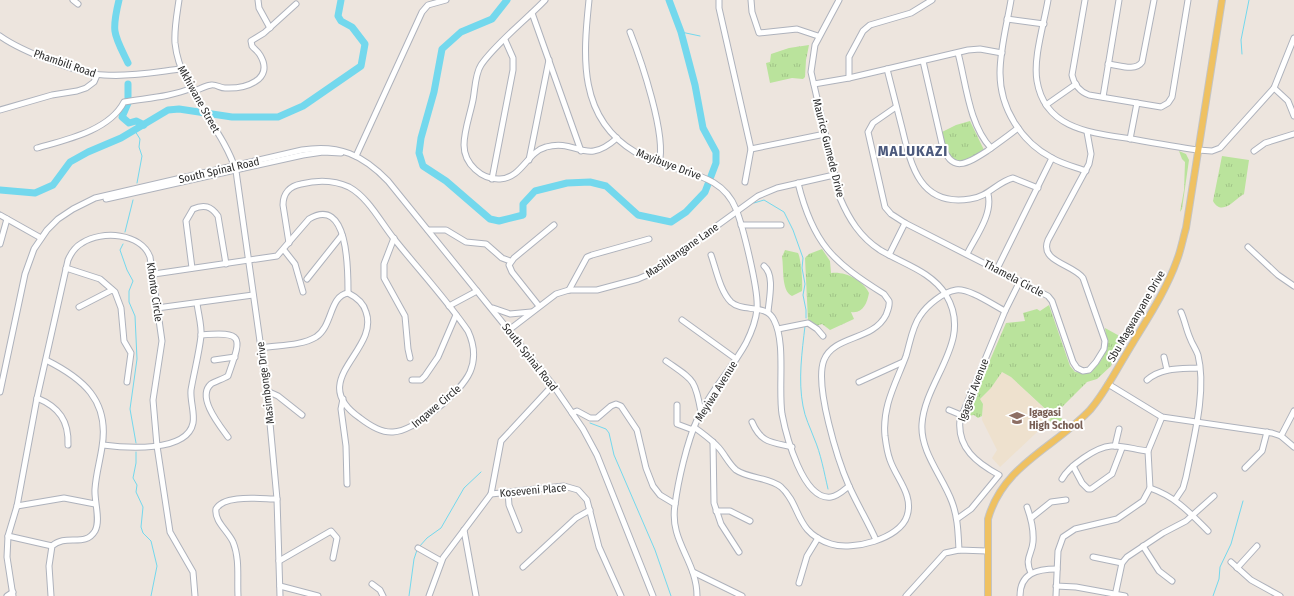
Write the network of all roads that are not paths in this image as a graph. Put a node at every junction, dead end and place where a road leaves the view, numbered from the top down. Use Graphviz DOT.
graph roads {
  1 [pos="73,0"];
  2 [pos="179,0"];
  3 [pos="258,0"];
  4 [pos="446,0"];
  5 [pos="545,0"];
  6 [pos="589,0"];
  7 [pos="719,0"];
  8 [pos="751,0"];
  9 [pos="932,0"];
  10 [pos="1011,0"];
  11 [pos="1048,0"];
  12 [pos="1085,0"];
  13 [pos="1119,0"];
  14 [pos="1154,0"];
  15 [pos="1188,0"];
  16 [pos="1222,0"];
  17 [pos="836,1"];
  18 [pos="78,4"];
  19 [pos="296,4"];
  20 [pos="532,13"];
  21 [pos="1007,19"];
  22 [pos="1044,24"];
  23 [pos="270,28"];
  24 [pos="630,32"];
  25 [pos="0,36"];
  26 [pos="818,36"];
  27 [pos="1294,38"];
  28 [pos="505,40"];
  29 [pos="958,53"];
  30 [pos="1002,53"];
  31 [pos="549,59"];
  32 [pos="923,61"];
  33 [pos="1108,64"];
  34 [pos="181,69"];
  35 [pos="887,69"];
  36 [pos="97,75"];
  37 [pos="849,78"];
  38 [pos="814,84"];
  39 [pos="1076,84"];
  40 [pos="1274,88"];
  41 [pos="194,92"];
  42 [pos="1103,97"];
  43 [pos="1137,103"];
  44 [pos="1046,105"];
  45 [pos="896,107"];
  46 [pos="0,110"];
  47 [pos="1294,116"];
  48 [pos="1018,128"];
  49 [pos="1087,132"];
  50 [pos="825,134"];
  51 [pos="1294,134"];
  52 [pos="617,138"];
  53 [pos="1130,139"];
  54 [pos="37,148"];
  55 [pos="991,148"];
  56 [pos="751,149"];
  57 [pos="1198,150"];
  58 [pos="581,151"];
  59 [pos="1254,151"];
  60 [pos="354,156"];
  61 [pos="1052,158"];
  62 [pos="529,160"];
  63 [pos="659,163"];
  64 [pos="235,168"];
  65 [pos="1086,171"];
  66 [pos="834,175"];
  67 [pos="492,179"];
  68 [pos="745,182"];
  69 [pos="798,183"];
  70 [pos="1038,188"];
  71 [pos="988,194"];
  72 [pos="736,210"];
  73 [pos="0,215"];
  74 [pos="7,219"];
  75 [pos="905,223"];
  76 [pos="554,225"];
  77 [pos="741,225"];
  78 [pos="781,225"];
  79 [pos="428,230"];
  80 [pos="342,235"];
  81 [pos="41,238"];
  82 [pos="394,238"];
  83 [pos="650,239"];
  84 [pos="289,243"];
  85 [pos="0,244"];
  86 [pos="1248,247"];
  87 [pos="284,250"];
  88 [pos="967,254"];
  89 [pos="711,255"];
  90 [pos="889,255"];
  91 [pos="249,261"];
  92 [pos="510,261"];
  93 [pos="226,264"];
  94 [pos="764,266"];
  95 [pos="66,268"];
  96 [pos="192,268"];
  97 [pos="997,269"];
  98 [pos="154,274"];
  99 [pos="307,279"];
  100 [pos="1020,281"];
  101 [pos="1294,286"];
  102 [pos="112,290"];
  103 [pos="569,290"];
  104 [pos="477,291"];
  105 [pos="302,292"];
  106 [pos="348,293"];
  107 [pos="945,294"];
  108 [pos="253,295"];
  109 [pos="197,303"];
  110 [pos="449,306"];
  111 [pos="539,306"];
  112 [pos="79,307"];
  113 [pos="491,307"];
  114 [pos="157,308"];
  115 [pos="757,309"];
  116 [pos="1006,311"];
  117 [pos="532,312"];
  118 [pos="768,312"];
  119 [pos="1181,312"];
  120 [pos="456,315"];
  121 [pos="682,320"];
  122 [pos="778,329"];
  123 [pos="509,330"];
  124 [pos="201,335"];
  125 [pos="823,336"];
  126 [pos="261,348"];
  127 [pos="235,357"];
  128 [pos="1164,357"];
  129 [pos="410,358"];
  130 [pos="736,359"];
  131 [pos="46,360"];
  132 [pos="214,360"];
  133 [pos="666,361"];
  134 [pos="904,362"];
  135 [pos="1199,368"];
  136 [pos="1166,370"];
  137 [pos="412,380"];
  138 [pos="1147,380"];
  139 [pos="127,382"];
  140 [pos="860,382"];
  141 [pos="1108,384"];
  142 [pos="553,385"];
  143 [pos="267,391"];
  144 [pos="0,392"];
  145 [pos="38,398"];
  146 [pos="343,399"];
  147 [pos="677,405"];
  148 [pos="949,410"];
  149 [pos="1294,411"];
  150 [pos="701,412"];
  151 [pos="572,413"];
  152 [pos="302,415"];
  153 [pos="961,415"];
  154 [pos="1162,417"];
  155 [pos="752,422"];
  156 [pos="1196,423"];
  157 [pos="693,429"];
  158 [pos="1119,429"];
  159 [pos="1267,432"];
  160 [pos="1281,436"];
  161 [pos="228,437"];
  162 [pos="713,442"];
  163 [pos="68,445"];
  164 [pos="103,445"];
  165 [pos="157,446"];
  166 [pos="1115,446"];
  167 [pos="792,447"];
  168 [pos="1294,447"];
  169 [pos="1122,448"];
  170 [pos="1148,451"];
  171 [pos="1073,466"];
  172 [pos="1245,468"];
  173 [pos="1062,479"];
  174 [pos="347,484"];
  175 [pos="849,486"];
  176 [pos="1150,488"];
  177 [pos="508,492"];
  178 [pos="491,494"];
  179 [pos="1214,496"];
  180 [pos="277,499"];
  181 [pos="1066,500"];
  182 [pos="1175,500"];
  183 [pos="95,504"];
  184 [pos="675,504"];
  185 [pos="17,506"];
  186 [pos="1027,507"];
  187 [pos="590,510"];
  188 [pos="716,511"];
  189 [pos="1193,516"];
  190 [pos="1031,518"];
  191 [pos="957,519"];
  192 [pos="750,521"];
  193 [pos="464,530"];
  194 [pos="519,530"];
  195 [pos="1208,531"];
  196 [pos="8,536"];
  197 [pos="818,538"];
  198 [pos="876,540"];
  199 [pos="52,546"];
  200 [pos="1143,546"];
  201 [pos="1257,546"];
  202 [pos="418,548"];
  203 [pos="958,550"];
  204 [pos="987,551"];
  205 [pos="739,552"];
  206 [pos="1094,557"];
  207 [pos="333,558"];
  208 [pos="279,561"];
  209 [pos="441,561"];
  210 [pos="1231,562"];
  211 [pos="1122,563"];
  212 [pos="523,567"];
  213 [pos="1237,568"];
  214 [pos="1057,569"];
  215 [pos="693,572"];
  216 [pos="1031,573"];
  217 [pos="1172,582"];
  218 [pos="799,583"];
  219 [pos="372,584"];
  220 [pos="280,586"];
  221 [pos="1056,586"];
  222 [pos="13,594"];
  223 [pos="1116,595"];
  224 [pos="7,596"];
  225 [pos="51,596"];
  226 [pos="195,596"];
  227 [pos="238,596"];
  228 [pos="280,596"];
  229 [pos="318,596"];
  230 [pos="383,596"];
  231 [pos="429,596"];
  232 [pos="476,596"];
  233 [pos="621,596"];
  234 [pos="652,596"];
  235 [pos="697,596"];
  236 [pos="742,596"];
  237 [pos="906,596"];
  238 [pos="988,596"];
  239 [pos="1020,596"];
  240 [pos="1056,596"];
  241 [pos="1125,596"];
  242 [pos="1280,596"];
  1 -- 18 [label="street"];
  2 -- 34 [label="street, Mkhiwane Street"];
  3 -- 23 [label="street"];
  4 -- 60 [label="street"];
  5 -- 20 [label="street"];
  6 -- 52 [label="street, Mayibuye Drive"];
  7 -- 56 [label="street"];
  8 -- 26 [label="street"];
  9 -- 37 [label="street"];
  10 -- 21 [label="street"];
  11 -- 22 [label="street"];
  12 -- 39 [label="street"];
  13 -- 33 [label="street"];
  14 -- 33 [label="street"];
  15 -- 43 [label="street"];
  16 -- 57 [label="main road, Sbu Magwanyane Drive"];
  17 -- 26 [label="street, Maurice Gumede Drive"];
  19 -- 23 [label="street"];
  20 -- 28 [label="street"];
  20 -- 31 [label="street"];
  21 -- 22 [label="street"];
  21 -- 30 [label="street"];
  22 -- 44 [label="street"];
  23 -- 41 [label="street"];
  24 -- 63 [label="street"];
  25 -- 36 [label="street, Phambili Road"];
  26 -- 38 [label="street, Maurice Gumede Drive"];
  27 -- 40 [label="street"];
  28 -- 67 [label="street"];
  28 -- 67 [label="street"];
  29 -- 30 [label="street"];
  29 -- 32 [label="street"];
  29 -- 55 [label="street"];
  30 -- 48 [label="street"];
  31 -- 58 [label="street"];
  31 -- 62 [label="street"];
  32 -- 35 [label="street"];
  32 -- 55 [label="street"];
  33 -- 42 [label="street"];
  34 -- 36 [label="street, Phambili Road"];
  34 -- 41 [label="street, Mkhiwane Street"];
  35 -- 37 [label="street"];
  35 -- 45 [label="street"];
  36 -- 46 [label="street"];
  37 -- 38 [label="street"];
  38 -- 50 [label="street, Maurice Gumede Drive"];
  39 -- 42 [label="street"];
  39 -- 44 [label="street"];
  40 -- 47 [label="street"];
  40 -- 57 [label="street"];
  41 -- 54 [label="street"];
  41 -- 64 [label="street, Mkhiwane Street"];
  42 -- 43 [label="street"];
  43 -- 53 [label="street"];
  44 -- 49 [label="street"];
  45 -- 71 [label="street"];
  45 -- 75 [label="street, Thamela Circle"];
  48 -- 55 [label="street"];
  48 -- 61 [label="street"];
  49 -- 53 [label="street"];
  49 -- 65 [label="street, Thamela Circle"];
  50 -- 56 [label="street"];
  50 -- 66 [label="street, Maurice Gumede Drive"];
  51 -- 59 [label="street"];
  52 -- 58 [label="street"];
  52 -- 63 [label="street, Mayibuye Drive"];
  53 -- 57 [label="street"];
  56 -- 68 [label="street"];
  57 -- 141 [label="main road, Sbu Magwanyane Drive"];
  58 -- 62 [label="street"];
  60 -- 64 [label="street, South Spinal Road"];
  60 -- 79 [label="street, South Spinal Road"];
  61 -- 65 [label="street"];
  61 -- 70 [label="street"];
  62 -- 67 [label="street"];
  63 -- 72 [label="street, Mayibuye Drive"];
  64 -- 81 [label="street, South Spinal Road"];
  64 -- 91 [label="street, Masimbonge Drive"];
  65 -- 100 [label="street, Thamela Circle"];
  66 -- 69 [label="street, Masihlangane Lane"];
  66 -- 90 [label="street, Maurice Gumede Drive"];
  69 -- 72 [label="street, Masihlangane Lane"];
  69 -- 175 [label="street"];
  70 -- 71 [label="street"];
  70 -- 97 [label="street"];
  71 -- 88 [label="street"];
  72 -- 77 [label="street, Meyiwa Avenue"];
  72 -- 103 [label="street, Masihlangane Lane"];
  73 -- 74 [label="street"];
  74 -- 81 [label="street"];
  74 -- 85 [label="street"];
  75 -- 88 [label="street, Thamela Circle"];
  75 -- 90 [label="street"];
  76 -- 92 [label="street"];
  77 -- 78 [label="street"];
  77 -- 115 [label="street, Meyiwa Avenue"];
  79 -- 92 [label="street"];
  79 -- 104 [label="street, South Spinal Road"];
  80 -- 84 [label="street"];
  80 -- 99 [label="street"];
  80 -- 106 [label="street"];
  81 -- 144 [label="street, South Spinal Road"];
  82 -- 84 [label="street, Inqawe Circle"];
  82 -- 110 [label="street, Inqawe Circle"];
  82 -- 129 [label="street"];
  83 -- 103 [label="street"];
  84 -- 87 [label="street"];
  86 -- 101 [label="street"];
  87 -- 91 [label="street"];
  87 -- 105 [label="street"];
  88 -- 97 [label="street, Thamela Circle"];
  89 -- 115 [label="street"];
  90 -- 107 [label="street, Maurice Gumede Drive"];
  91 -- 93 [label="street"];
  91 -- 108 [label="street, Masimbonge Drive"];
  92 -- 111 [label="street"];
  93 -- 96 [label="street"];
  93 -- 96 [label="street"];
  94 -- 118 [label="street"];
  95 -- 98 [label="street, Khonto Circle"];
  95 -- 102 [label="street"];
  95 -- 131 [label="street, Khonto Circle"];
  96 -- 98 [label="street"];
  97 -- 100 [label="street, Thamela Circle"];
  98 -- 114 [label="street, Khonto Circle"];
  100 -- 116 [label="street, Igagasi Avenue"];
  102 -- 112 [label="street"];
  102 -- 139 [label="street"];
  103 -- 111 [label="street, Masihlangane Lane"];
  104 -- 110 [label="street"];
  104 -- 113 [label="street, South Spinal Road"];
  106 -- 126 [label="street"];
  106 -- 146 [label="street, Inqawe Circle"];
  107 -- 116 [label="street"];
  107 -- 134 [label="street"];
  107 -- 191 [label="street, Maurice Gumede Drive"];
  108 -- 109 [label="street"];
  108 -- 126 [label="street, Masimbonge Drive"];
  109 -- 114 [label="street"];
  109 -- 124 [label="street"];
  110 -- 120 [label="street, Inqawe Circle"];
  111 -- 117 [label="street, Masihlangane Lane"];
  113 -- 117 [label="street"];
  113 -- 123 [label="street, South Spinal Road"];
  114 -- 165 [label="street, Khonto Circle"];
  115 -- 118 [label="street"];
  115 -- 130 [label="street, Meyiwa Avenue"];
  116 -- 153 [label="street, Igagasi Avenue"];
  117 -- 123 [label="street, Masihlangane Lane"];
  118 -- 122 [label="street"];
  119 -- 135 [label="street"];
  120 -- 137 [label="street"];
  120 -- 146 [label="street, Inqawe Circle"];
  121 -- 130 [label="street"];
  122 -- 125 [label="street"];
  122 -- 167 [label="street"];
  123 -- 142 [label="street, South Spinal Road"];
  124 -- 127 [label="street"];
  124 -- 165 [label="street"];
  126 -- 143 [label="street, Masimbonge Drive"];
  127 -- 132 [label="street"];
  127 -- 161 [label="street"];
  128 -- 136 [label="street"];
  130 -- 150 [label="street, Meyiwa Avenue"];
  131 -- 145 [label="street, Khonto Circle"];
  131 -- 164 [label="street"];
  133 -- 150 [label="street"];
  134 -- 140 [label="street"];
  134 -- 198 [label="street"];
  135 -- 136 [label="street"];
  135 -- 156 [label="street"];
  136 -- 138 [label="street"];
  141 -- 154 [label="street"];
  141 -- 204 [label="main road, Sbu Magwanyane Drive"];
  142 -- 151 [label="street, South Spinal Road"];
  142 -- 178 [label="street"];
  143 -- 152 [label="street"];
  143 -- 180 [label="street, Masimbonge Drive"];
  145 -- 163 [label="street"];
  145 -- 185 [label="street, Khonto Circle"];
  146 -- 174 [label="street"];
  147 -- 157 [label="street"];
  148 -- 153 [label="street"];
  149 -- 160 [label="street"];
  150 -- 157 [label="street, Meyiwa Avenue"];
  151 -- 184 [label="street"];
  151 -- 234 [label="street, South Spinal Road"];
  153 -- 191 [label="street, Igagasi Avenue"];
  154 -- 156 [label="street"];
  154 -- 170 [label="street"];
  155 -- 167 [label="street"];
  156 -- 159 [label="street"];
  156 -- 182 [label="street"];
  157 -- 162 [label="street"];
  157 -- 184 [label="street, Meyiwa Avenue"];
  158 -- 166 [label="street"];
  159 -- 160 [label="street"];
  159 -- 172 [label="street"];
  160 -- 168 [label="street"];
  162 -- 188 [label="street"];
  162 -- 197 [label="street"];
  164 -- 165 [label="street"];
  164 -- 183 [label="street"];
  165 -- 226 [label="street, Khonto Circle"];
  166 -- 169 [label="street"];
  166 -- 171 [label="street"];
  167 -- 175 [label="street"];
  169 -- 170 [label="street"];
  169 -- 171 [label="street"];
  170 -- 176 [label="street"];
  171 -- 173 [label="street"];
  175 -- 198 [label="street"];
  176 -- 182 [label="street"];
  176 -- 214 [label="street"];
  177 -- 178 [label="street, Koseveni Place"];
  177 -- 187 [label="street, Koseveni Place"];
  177 -- 194 [label="street"];
  178 -- 193 [label="street"];
  179 -- 189 [label="street"];
  180 -- 208 [label="street, Masimbonge Drive"];
  180 -- 227 [label="street"];
  181 -- 190 [label="street"];
  182 -- 189 [label="street"];
  183 -- 185 [label="street"];
  183 -- 199 [label="street"];
  184 -- 215 [label="street, Meyiwa Avenue"];
  185 -- 196 [label="street, Khonto Circle"];
  186 -- 190 [label="street"];
  187 -- 212 [label="street"];
  187 -- 233 [label="street, Koseveni Place"];
  188 -- 192 [label="street"];
  188 -- 205 [label="street"];
  189 -- 195 [label="street"];
  189 -- 200 [label="street"];
  190 -- 216 [label="street"];
  191 -- 203 [label="street, Maurice Gumede Drive"];
  193 -- 209 [label="street"];
  193 -- 232 [label="street"];
  196 -- 199 [label="street"];
  196 -- 222 [label="street, Khonto Circle"];
  197 -- 198 [label="street"];
  197 -- 218 [label="street"];
  199 -- 225 [label="street"];
  200 -- 211 [label="street"];
  200 -- 217 [label="street"];
  201 -- 213 [label="street"];
  202 -- 209 [label="street"];
  203 -- 204 [label="street"];
  203 -- 237 [label="street"];
  204 -- 238 [label="main road, Sbu Magwanyane Drive"];
  206 -- 211 [label="street"];
  207 -- 208 [label="street"];
  208 -- 220 [label="street, Masimbonge Drive"];
  209 -- 231 [label="street"];
  210 -- 213 [label="street"];
  211 -- 223 [label="street"];
  213 -- 242 [label="street"];
  214 -- 216 [label="street"];
  214 -- 221 [label="street"];
  215 -- 235 [label="street, Meyiwa Avenue"];
  215 -- 236 [label="street"];
  216 -- 239 [label="street"];
  219 -- 230 [label="street"];
  220 -- 228 [label="street, Masimbonge Drive"];
  220 -- 229 [label="street"];
  221 -- 223 [label="street"];
  221 -- 240 [label="street"];
  222 -- 224 [label="street"];
  223 -- 241 [label="street"];
}
